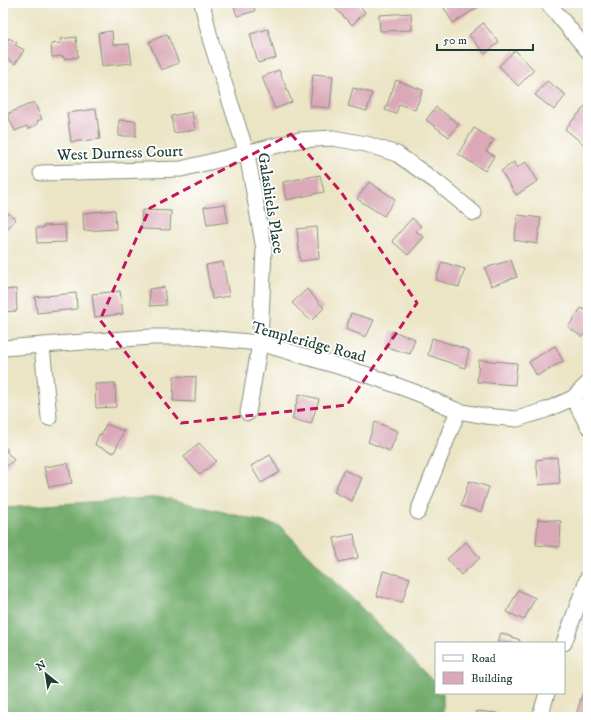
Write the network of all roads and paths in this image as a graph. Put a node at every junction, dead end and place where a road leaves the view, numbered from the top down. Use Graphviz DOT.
graph roads {
  1 [pos="202,3"];
  2 [pos="548,3"];
  3 [pos="588,51"];
  4 [pos="247,154"];
  5 [pos="41,173"];
  6 [pos="474,213"];
  7 [pos="260,343"];
  8 [pos="42,346"];
  9 [pos="3,348"];
  10 [pos="588,383"];
  11 [pos="573,398"];
  12 [pos="458,411"];
  13 [pos="248,413"];
  14 [pos="49,418"];
  15 [pos="588,426"];
  16 [pos="418,512"];
  17 [pos="588,577"];
  18 [pos="564,642"];
  19 [pos="547,694"];
  20 [pos="540,717"];
  1 -- 4 [label="street, Galashiels Place"];
  2 -- 3 [label="street"];
  4 -- 5 [label="street, West Durness Court"];
  4 -- 6 [label="street, West Durness Court"];
  4 -- 7 [label="street, Galashiels Place"];
  7 -- 8 [label="street, Templeridge Road"];
  7 -- 12 [label="street, Templeridge Road"];
  7 -- 13 [label="street, Galashiels Place"];
  8 -- 9 [label="street, Templeridge Road"];
  8 -- 14 [label="street"];
  10 -- 11 [label="street, Templeridge Road"];
  11 -- 12 [label="street, Templeridge Road"];
  11 -- 15 [label="street"];
  12 -- 16 [label="street"];
  17 -- 18 [label="street"];
  19 -- 20 [label="street"];
}
